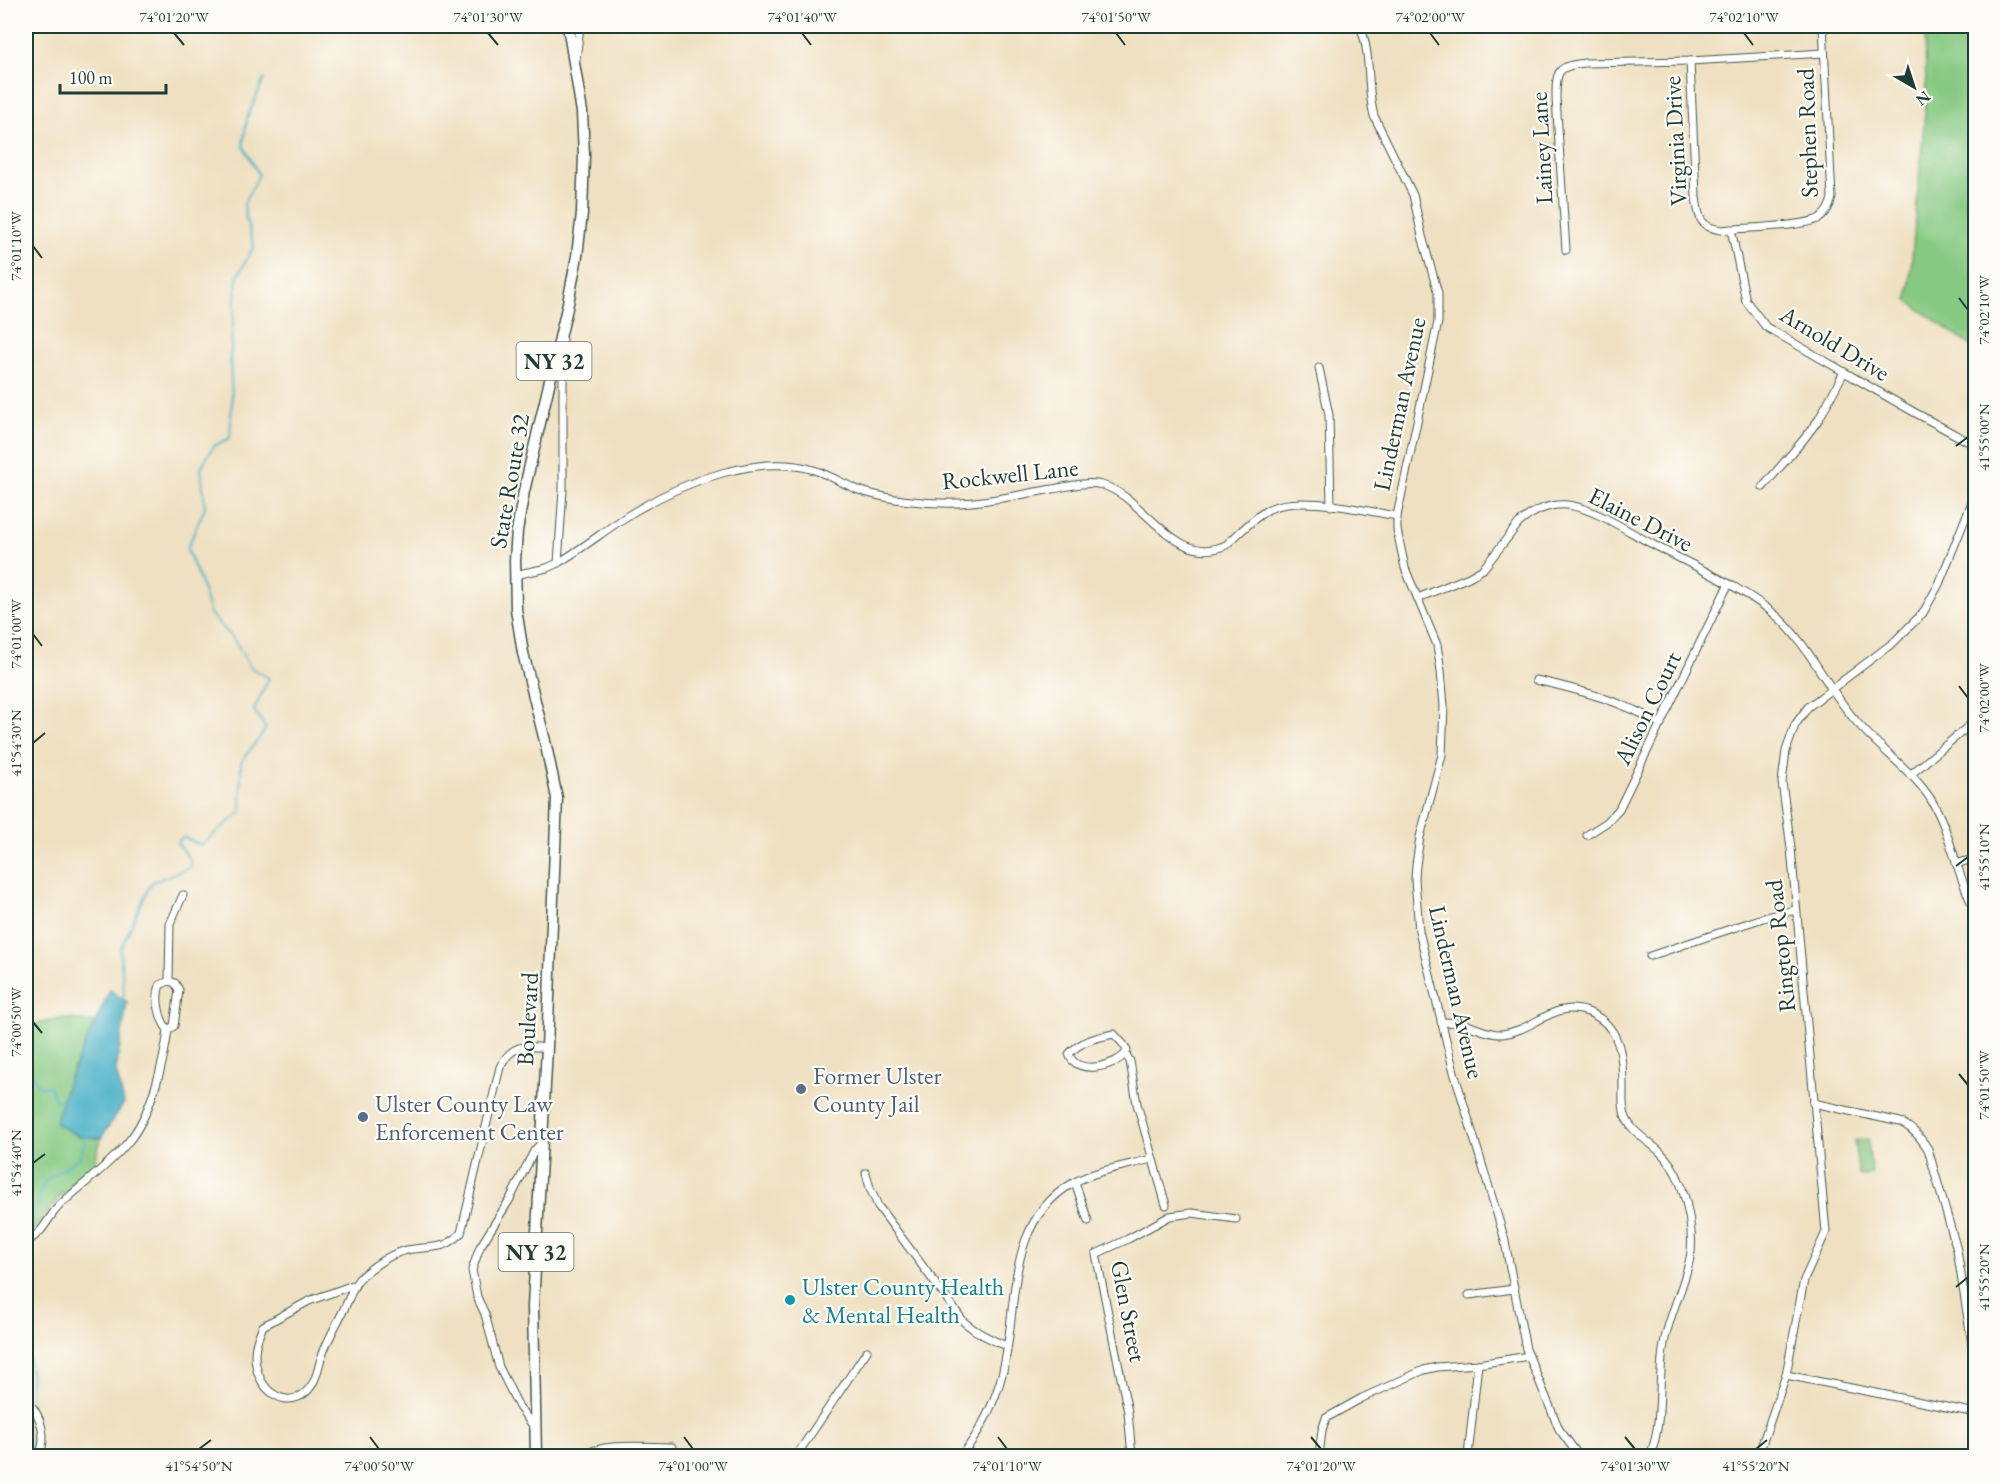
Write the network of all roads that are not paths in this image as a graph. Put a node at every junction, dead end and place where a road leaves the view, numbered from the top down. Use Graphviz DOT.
graph roads {
  1 [pos="568,26"];
  2 [pos="580,26"];
  3 [pos="1360,26"];
  4 [pos="1823,26"];
  5 [pos="1824,53"];
  6 [pos="1690,61"];
  7 [pos="1584,63"];
  8 [pos="576,64"];
  9 [pos="1731,229"];
  10 [pos="1566,250"];
  11 [pos="563,326"];
  12 [pos="1319,368"];
  13 [pos="1844,372"];
  14 [pos="1976,446"];
  15 [pos="1764,487"];
  16 [pos="1976,492"];
  17 [pos="1331,506"];
  18 [pos="1397,516"];
  19 [pos="558,563"];
  20 [pos="515,575"];
  21 [pos="1728,585"];
  22 [pos="1418,598"];
  23 [pos="1536,680"];
  24 [pos="1831,688"];
  25 [pos="534,694"];
  26 [pos="1976,720"];
  27 [pos="1662,723"];
  28 [pos="1910,775"];
  29 [pos="1587,836"];
  30 [pos="1976,858"];
  31 [pos="1956,864"];
  32 [pos="183,895"];
  33 [pos="1795,910"];
  34 [pos="1976,912"];
  35 [pos="1650,956"];
  36 [pos="169,981"];
  37 [pos="1441,1022"];
  38 [pos="168,1030"];
  39 [pos="547,1048"];
  40 [pos="1126,1055"];
  41 [pos="1814,1103"];
  42 [pos="542,1141"];
  43 [pos="1151,1159"];
  44 [pos="866,1173"];
  45 [pos="1075,1182"];
  46 [pos="1166,1205"];
  47 [pos="1236,1219"];
  48 [pos="1088,1221"];
  49 [pos="26,1242"];
  50 [pos="353,1285"];
  51 [pos="1514,1289"];
  52 [pos="1469,1295"];
  53 [pos="1007,1346"];
  54 [pos="867,1350"];
  55 [pos="1529,1356"];
  56 [pos="1478,1364"];
  57 [pos="1976,1369"];
  58 [pos="1786,1375"];
  59 [pos="26,1400"];
  60 [pos="1976,1413"];
  61 [pos="535,1428"];
  62 [pos="672,1447"];
  63 [pos="616,1448"];
  64 [pos="39,1456"];
  65 [pos="536,1456"];
  66 [pos="581,1456"];
  67 [pos="617,1456"];
  68 [pos="796,1456"];
  69 [pos="961,1456"];
  70 [pos="1132,1456"];
  71 [pos="1319,1456"];
  72 [pos="1468,1456"];
  73 [pos="1579,1456"];
  74 [pos="1650,1456"];
  75 [pos="1758,1456"];
  1 -- 8 [label="main road, State Route 32 / NY 32"];
  2 -- 8 [label="street"];
  3 -- 18 [label="street, Linderman Avenue"];
  4 -- 5 [label="street"];
  5 -- 6 [label="street, Stephen Road"];
  5 -- 9 [label="street, Stephen Road"];
  6 -- 7 [label="street, Stephen Road"];
  6 -- 9 [label="street, Virginia Drive"];
  7 -- 10 [label="street, Lainey Lane"];
  8 -- 11 [label="main road, State Route 32 / NY 32"];
  9 -- 13 [label="street, Arnold Drive"];
  11 -- 19 [label="street"];
  11 -- 20 [label="main road, State Route 32 / NY 32"];
  12 -- 17 [label="street"];
  13 -- 14 [label="street, Arnold Drive"];
  13 -- 15 [label="street"];
  16 -- 24 [label="street, Ringtop Road"];
  17 -- 18 [label="street, Rockwell Lane"];
  17 -- 19 [label="street, Rockwell Lane"];
  18 -- 22 [label="street, Linderman Avenue"];
  19 -- 20 [label="street, Rockwell Lane"];
  20 -- 25 [label="main road, State Route 32 / NY 32"];
  21 -- 22 [label="street, Elaine Drive"];
  21 -- 24 [label="street, Elaine Drive"];
  21 -- 27 [label="street, Alison Court"];
  22 -- 37 [label="street, Linderman Avenue"];
  23 -- 27 [label="street"];
  24 -- 28 [label="street, Elaine Drive"];
  24 -- 33 [label="street, Ringtop Road"];
  25 -- 39 [label="main road, Boulevard / NY 32"];
  26 -- 28 [label="street"];
  27 -- 29 [label="street, Alison Court"];
  28 -- 31 [label="street, Elaine Drive"];
  30 -- 31 [label="street"];
  31 -- 34 [label="street, Elaine Drive"];
  32 -- 36 [label="street"];
  33 -- 35 [label="street"];
  33 -- 41 [label="street, Ringtop Road"];
  36 -- 38 [label="street"];
  36 -- 38 [label="street"];
  37 -- 51 [label="street, Linderman Avenue"];
  37 -- 74 [label="street"];
  38 -- 49 [label="street"];
  39 -- 42 [label="main road, Boulevard / NY 32"];
  39 -- 50 [label="street"];
  40 -- 40 [label="street"];
  40 -- 43 [label="street"];
  41 -- 57 [label="street"];
  41 -- 58 [label="street, Ringtop Road"];
  42 -- 61 [label="main road, Boulevard / NY 32"];
  42 -- 61 [label="street"];
  43 -- 45 [label="street"];
  43 -- 46 [label="street"];
  44 -- 53 [label="street"];
  45 -- 48 [label="street"];
  45 -- 53 [label="street"];
  47 -- 70 [label="street, Glen Street"];
  50 -- 50 [label="street"];
  51 -- 52 [label="street"];
  51 -- 55 [label="street, Linderman Avenue"];
  53 -- 69 [label="street"];
  54 -- 68 [label="street"];
  55 -- 56 [label="street"];
  55 -- 73 [label="street, Linderman Avenue"];
  56 -- 71 [label="street"];
  56 -- 72 [label="street"];
  58 -- 60 [label="street"];
  58 -- 75 [label="street, Ringtop Road"];
  59 -- 64 [label="street"];
  61 -- 65 [label="main road, Boulevard / NY 32"];
  62 -- 63 [label="street"];
  63 -- 66 [label="street"];
  63 -- 67 [label="street"];
}
